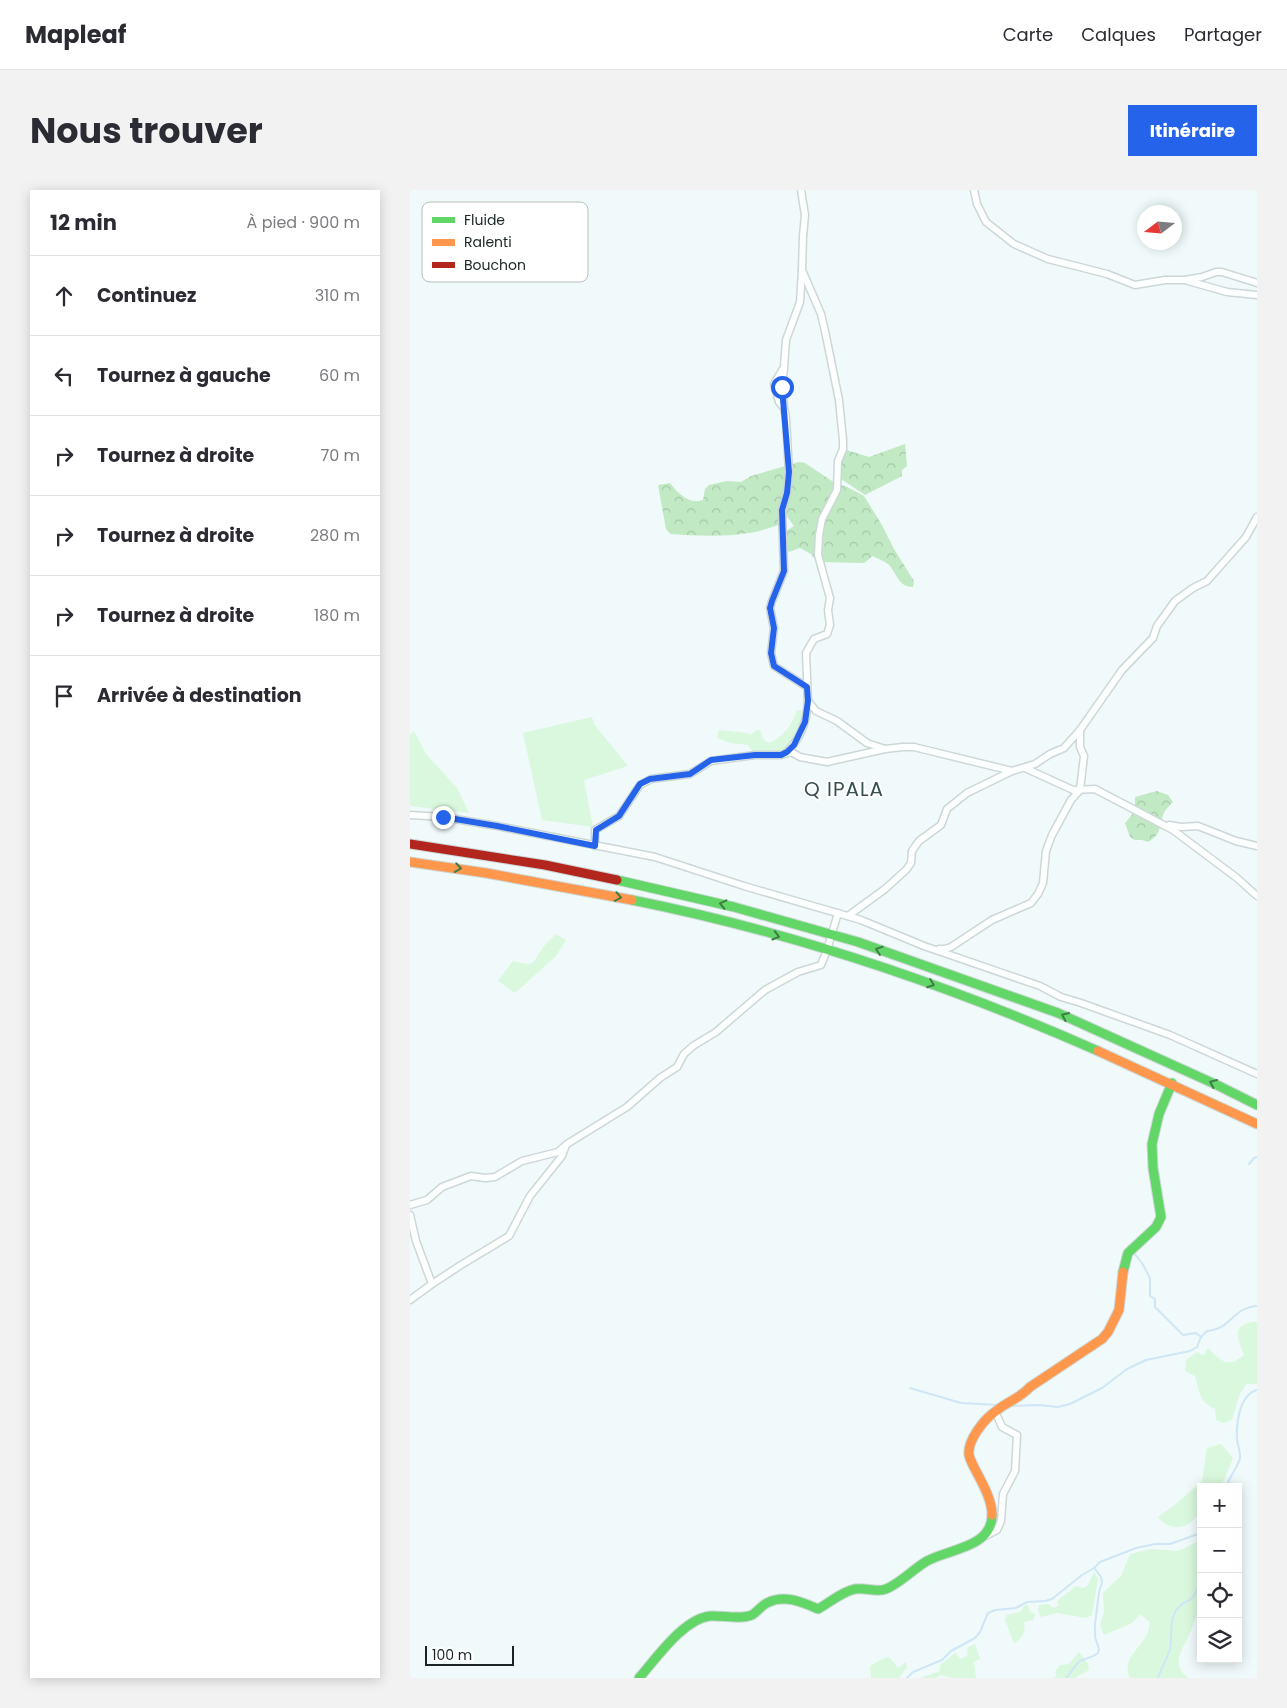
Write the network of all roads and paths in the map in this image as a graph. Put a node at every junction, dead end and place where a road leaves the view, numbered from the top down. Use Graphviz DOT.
graph roads {
  1 [pos="801,190"];
  2 [pos="974,190"];
  3 [pos="802,270"];
  4 [pos="1185,280"];
  5 [pos="1257,283"];
  6 [pos="1257,295"];
  7 [pos="1257,517"];
  8 [pos="807,687"];
  9 [pos="808,701"];
  10 [pos="1080,730"];
  11 [pos="885,749"];
  12 [pos="787,752"];
  13 [pos="1025,768"];
  14 [pos="1012,771"];
  15 [pos="1080,790"];
  16 [pos="410,815"];
  17 [pos="1162,824"];
  18 [pos="410,844"];
  19 [pos="595,846"];
  20 [pos="1257,846"];
  21 [pos="410,862"];
  22 [pos="1257,896"];
  23 [pos="838,913"];
  24 [pos="848,916"];
  25 [pos="831,934"];
  26 [pos="935,949"];
  27 [pos="827,950"];
  28 [pos="1257,1074"];
  29 [pos="1172,1083"];
  30 [pos="1257,1105"];
  31 [pos="1257,1124"];
  32 [pos="567,1144"];
  33 [pos="410,1205"];
  34 [pos="410,1215"];
  35 [pos="432,1284"];
  36 [pos="410,1300"];
  37 [pos="994,1412"];
  38 [pos="982,1538"];
  39 [pos="639,1678"];
  1 -- 3 [label="street"];
  2 -- 4 [label="street"];
  3 -- 8 [label="street"];
  3 -- 8 [label="street"];
  4 -- 5 [label="street"];
  4 -- 6 [label="street"];
  7 -- 10 [label="street"];
  8 -- 9 [label="street"];
  9 -- 11 [label="street"];
  9 -- 12 [label="street"];
  10 -- 13 [label="street"];
  10 -- 15 [label="street"];
  11 -- 12 [label="street"];
  11 -- 14 [label="street"];
  12 -- 19 [label="street"];
  13 -- 14 [label="street"];
  13 -- 15 [label="street"];
  14 -- 24 [label="street"];
  15 -- 17 [label="street"];
  15 -- 26 [label="street"];
  16 -- 19 [label="street"];
  17 -- 20 [label="street"];
  17 -- 22 [label="street"];
  25 -- 18 [label="main road, one-way"];
  19 -- 23 [label="street"];
  21 -- 27 [label="main road, one-way"];
  23 -- 24 [label="street"];
  23 -- 25 [label="street"];
  24 -- 26 [label="street"];
  25 -- 27 [label="street"];
  30 -- 25 [label="main road, one-way"];
  26 -- 28 [label="street"];
  27 -- 29 [label="main road, one-way"];
  27 -- 32 [label="street"];
  29 -- 31 [label="main road"];
  29 -- 37 [label="main road"];
  32 -- 33 [label="street"];
  32 -- 35 [label="street"];
  34 -- 35 [label="street"];
  35 -- 36 [label="street"];
  37 -- 38 [label="main road"];
  37 -- 38 [label="street"];
  38 -- 39 [label="main road"];
}
